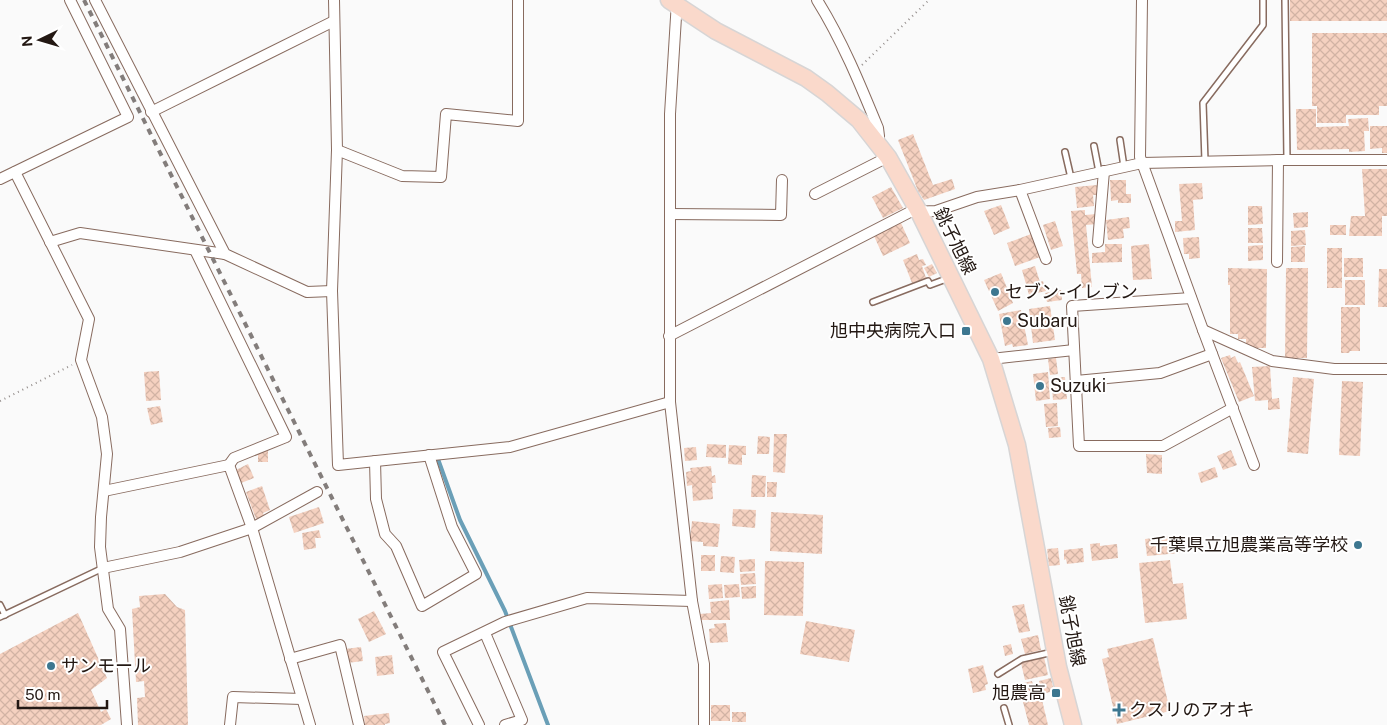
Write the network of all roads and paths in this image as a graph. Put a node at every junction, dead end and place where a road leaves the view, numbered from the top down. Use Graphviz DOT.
graph roads {
  1 [pos="70,0"];
  2 [pos="95,0"];
  3 [pos="334,0"];
  4 [pos="518,0"];
  5 [pos="817,0"];
  6 [pos="929,0"];
  7 [pos="1142,0"];
  8 [pos="1263,0"];
  9 [pos="1285,0"];
  10 [pos="674,2"];
  11 [pos="334,21"];
  12 [pos="855,72"];
  13 [pos="151,112"];
  14 [pos="1120,140"];
  15 [pos="878,143"];
  16 [pos="1094,146"];
  17 [pos="337,150"];
  18 [pos="1065,152"];
  19 [pos="888,157"];
  20 [pos="1283,160"];
  21 [pos="1387,160"];
  22 [pos="1205,162"];
  23 [pos="1142,163"];
  24 [pos="1124,167"];
  25 [pos="15,172"];
  26 [pos="1101,172"];
  27 [pos="1071,178"];
  28 [pos="0,179"];
  29 [pos="782,180"];
  30 [pos="1020,190"];
  31 [pos="815,194"];
  32 [pos="919,212"];
  33 [pos="670,214"];
  34 [pos="50,242"];
  35 [pos="1098,242"];
  36 [pos="195,250"];
  37 [pos="225,254"];
  38 [pos="1046,259"];
  39 [pos="1277,262"];
  40 [pos="950,277"];
  41 [pos="332,291"];
  42 [pos="1191,298"];
  43 [pos="873,302"];
  44 [pos="1203,330"];
  45 [pos="669,336"];
  46 [pos="1074,350"];
  47 [pos="1212,354"];
  48 [pos="991,359"];
  49 [pos="81,361"];
  50 [pos="1387,369"];
  51 [pos="1076,381"];
  52 [pos="0,401"];
  53 [pos="670,402"];
  54 [pos="1233,408"];
  55 [pos="429,455"];
  56 [pos="375,461"];
  57 [pos="229,465"];
  58 [pos="1254,465"];
  59 [pos="104,491"];
  60 [pos="317,492"];
  61 [pos="252,528"];
  62 [pos="103,568"];
  63 [pos="692,601"];
  64 [pos="0,605"];
  65 [pos="2,616"];
  66 [pos="485,633"];
  67 [pos="1055,651"];
  68 [pos="290,659"];
  69 [pos="998,674"];
  70 [pos="302,699"];
  71 [pos="1004,708"];
  72 [pos="127,725"];
  73 [pos="230,725"];
  74 [pos="310,725"];
  75 [pos="360,725"];
  76 [pos="479,725"];
  77 [pos="505,725"];
  78 [pos="704,725"];
  79 [pos="1009,725"];
  80 [pos="1073,725"];
  1 -- 25 [label="street"];
  2 -- 13 [label="street"];
  3 -- 11 [label="street"];
  4 -- 17 [label="street"];
  5 -- 12 [label="street"];
  6 -- 12 [label="path"];
  7 -- 23 [label="street"];
  8 -- 22 [label="lane"];
  9 -- 20 [label="lane"];
  10 -- 15 [label="main road, 銚子旭線"];
  10 -- 33 [label="street"];
  11 -- 13 [label="street"];
  11 -- 17 [label="street"];
  12 -- 15 [label="street"];
  13 -- 37 [label="street"];
  14 -- 24 [label="lane"];
  15 -- 19 [label="main road, 銚子旭線"];
  16 -- 26 [label="lane"];
  17 -- 41 [label="street"];
  18 -- 27 [label="lane"];
  19 -- 31 [label="street"];
  19 -- 32 [label="main road, 銚子旭線"];
  20 -- 21 [label="street"];
  20 -- 22 [label="street"];
  20 -- 39 [label="street"];
  22 -- 23 [label="street"];
  23 -- 24 [label="street"];
  23 -- 42 [label="street"];
  24 -- 26 [label="street"];
  25 -- 28 [label="street"];
  25 -- 34 [label="street"];
  26 -- 27 [label="street"];
  26 -- 35 [label="street"];
  27 -- 30 [label="street"];
  29 -- 33 [label="street"];
  30 -- 32 [label="street"];
  30 -- 38 [label="street"];
  32 -- 40 [label="main road, 銚子旭線"];
  32 -- 45 [label="street"];
  33 -- 45 [label="street"];
  34 -- 36 [label="street"];
  34 -- 49 [label="street"];
  36 -- 37 [label="street"];
  36 -- 57 [label="street"];
  37 -- 41 [label="street"];
  40 -- 43 [label="lane"];
  40 -- 48 [label="main road, 銚子旭線"];
  41 -- 56 [label="street"];
  42 -- 44 [label="street"];
  42 -- 46 [label="street"];
  44 -- 47 [label="street"];
  44 -- 50 [label="street"];
  45 -- 53 [label="street"];
  46 -- 48 [label="street"];
  46 -- 51 [label="street"];
  47 -- 51 [label="street"];
  47 -- 54 [label="street"];
  48 -- 67 [label="main road, 銚子旭線"];
  49 -- 52 [label="path"];
  49 -- 59 [label="street"];
  51 -- 54 [label="street"];
  53 -- 55 [label="street"];
  53 -- 63 [label="street"];
  54 -- 58 [label="street"];
  55 -- 56 [label="street"];
  55 -- 56 [label="street"];
  57 -- 59 [label="street"];
  57 -- 61 [label="street"];
  59 -- 62 [label="street"];
  60 -- 61 [label="street"];
  61 -- 62 [label="street"];
  61 -- 68 [label="street"];
  62 -- 65 [label="lane"];
  62 -- 72 [label="street"];
  63 -- 66 [label="street"];
  63 -- 78 [label="street"];
  64 -- 65 [label="lane"];
  66 -- 76 [label="street"];
  66 -- 77 [label="street"];
  67 -- 69 [label="lane"];
  67 -- 80 [label="main road, 銚子旭線"];
  68 -- 70 [label="street"];
  68 -- 75 [label="street"];
  70 -- 73 [label="street"];
  70 -- 74 [label="street"];
  71 -- 79 [label="lane"];
}
